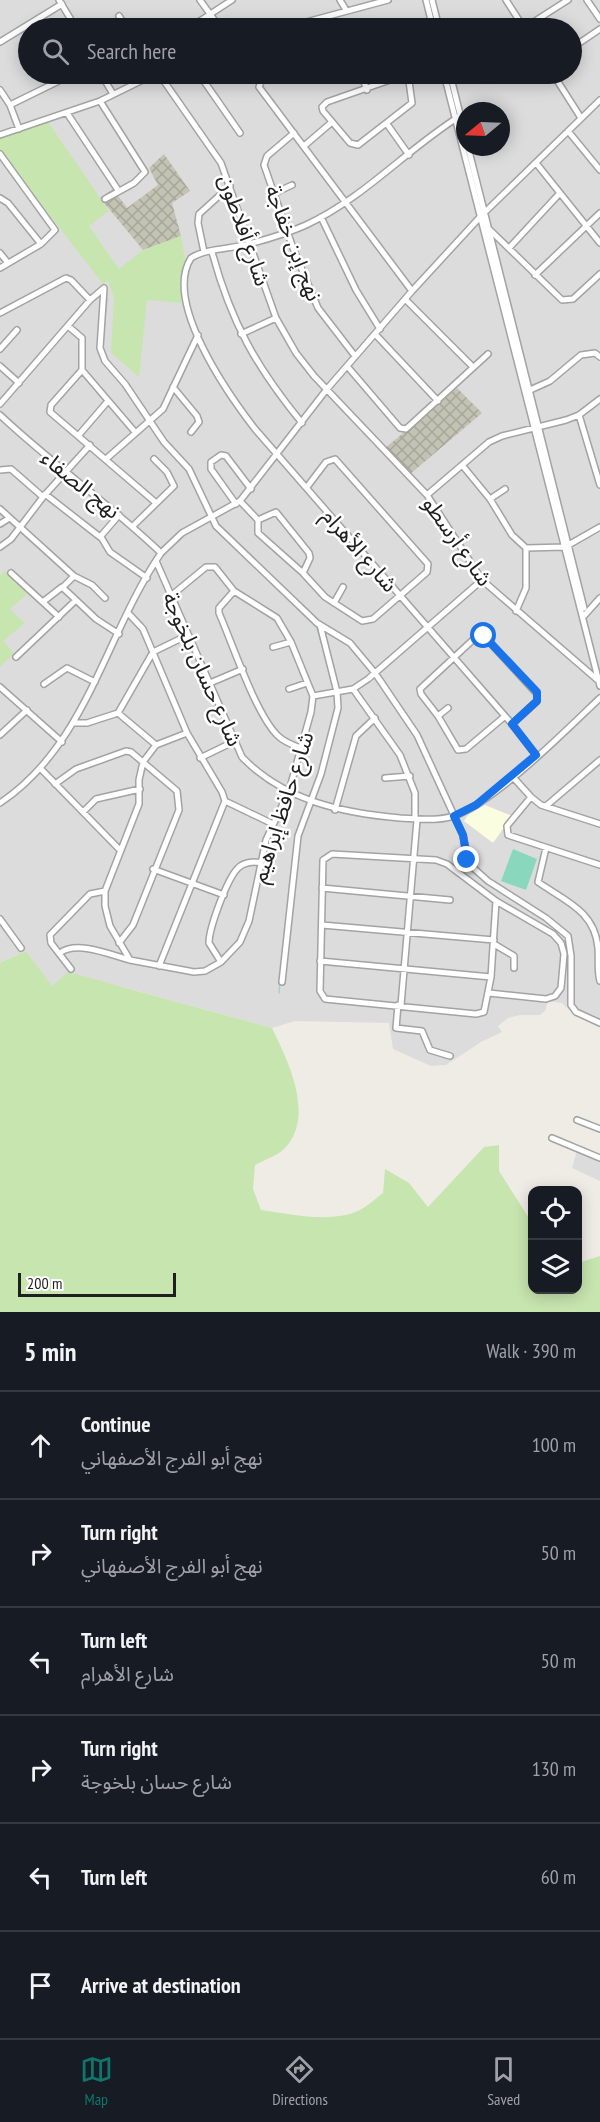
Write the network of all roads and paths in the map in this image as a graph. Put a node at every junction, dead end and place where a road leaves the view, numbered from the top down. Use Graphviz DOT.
graph roads {
  1 [pos="200,0"];
  2 [pos="232,0"];
  3 [pos="340,0"];
  4 [pos="388,0"];
  5 [pos="426,0"];
  6 [pos="432,0"];
  7 [pos="506,0"];
  8 [pos="568,0"];
  9 [pos="588,0"];
  10 [pos="61,2"];
  11 [pos="346,10"];
  12 [pos="210,15"];
  13 [pos="37,18"];
  14 [pos="70,18"];
  15 [pos="205,18"];
  16 [pos="212,18"];
  17 [pos="318,18"];
  18 [pos="429,18"];
  19 [pos="436,18"];
  20 [pos="518,18"];
  21 [pos="540,18"];
  22 [pos="600,19"];
  23 [pos="600,29"];
  24 [pos="18,30"];
  25 [pos="582,41"];
  26 [pos="0,42"];
  27 [pos="53,84"];
  28 [pos="107,84"];
  29 [pos="134,84"];
  30 [pos="164,84"];
  31 [pos="206,84"];
  32 [pos="259,84"];
  33 [pos="365,84"];
  34 [pos="382,84"];
  35 [pos="410,84"];
  36 [pos="447,84"];
  37 [pos="452,84"];
  38 [pos="559,84"];
  39 [pos="0,90"];
  40 [pos="367,90"];
  41 [pos="113,94"];
  42 [pos="600,100"];
  43 [pos="100,101"];
  44 [pos="10,105"];
  45 [pos="456,106"];
  46 [pos="456,111"];
  47 [pos="67,113"];
  48 [pos="581,118"];
  49 [pos="456,119"];
  50 [pos="332,122"];
  51 [pos="387,124"];
  52 [pos="19,129"];
  53 [pos="568,131"];
  54 [pos="294,133"];
  55 [pos="240,134"];
  56 [pos="0,135"];
  57 [pos="304,146"];
  58 [pos="0,154"];
  59 [pos="409,155"];
  60 [pos="468,156"];
  61 [pos="470,156"];
  62 [pos="600,158"];
  63 [pos="536,163"];
  64 [pos="595,163"];
  65 [pos="600,170"];
  66 [pos="292,185"];
  67 [pos="230,186"];
  68 [pos="118,190"];
  69 [pos="275,193"];
  70 [pos="560,193"];
  71 [pos="0,198"];
  72 [pos="105,199"];
  73 [pos="346,202"];
  74 [pos="600,213"];
  75 [pos="483,215"];
  76 [pos="321,217"];
  77 [pos="586,225"];
  78 [pos="486,228"];
  79 [pos="287,232"];
  80 [pos="600,243"];
  81 [pos="41,244"];
  82 [pos="250,244"];
  83 [pos="509,248"];
  84 [pos="204,252"];
  85 [pos="212,252"];
  86 [pos="0,253"];
  87 [pos="8,263"];
  88 [pos="0,268"];
  89 [pos="535,275"];
  90 [pos="598,276"];
  91 [pos="600,284"];
  92 [pos="412,291"];
  93 [pos="405,299"];
  94 [pos="90,300"];
  95 [pos="0,313"];
  96 [pos="276,318"];
  97 [pos="68,326"];
  98 [pos="380,328"];
  99 [pos="16,330"];
  100 [pos="241,334"];
  101 [pos="375,334"];
  102 [pos="198,335"];
  103 [pos="0,349"];
  104 [pos="488,354"];
  105 [pos="356,356"];
  106 [pos="600,357"];
  107 [pos="0,366"];
  108 [pos="347,366"];
  109 [pos="472,367"];
  110 [pos="82,370"];
  111 [pos="18,383"];
  112 [pos="173,387"];
  113 [pos="327,389"];
  114 [pos="528,391"];
  115 [pos="600,399"];
  116 [pos="108,401"];
  117 [pos="438,401"];
  118 [pos="0,404"];
  119 [pos="0,415"];
  120 [pos="579,415"];
  121 [pos="150,420"];
  122 [pos="302,423"];
  123 [pos="538,427"];
  124 [pos="135,432"];
  125 [pos="191,432"];
  126 [pos="78,436"];
  127 [pos="90,445"];
  128 [pos="278,454"];
  129 [pos="600,456"];
  130 [pos="106,459"];
  131 [pos="154,459"];
  132 [pos="594,461"];
  133 [pos="462,465"];
  134 [pos="0,470"];
  135 [pos="67,472"];
  136 [pos="600,485"];
  137 [pos="307,487"];
  138 [pos="251,489"];
  139 [pos="505,489"];
  140 [pos="44,495"];
  141 [pos="427,495"];
  142 [pos="490,498"];
  143 [pos="155,502"];
  144 [pos="238,503"];
  145 [pos="0,509"];
  146 [pos="119,515"];
  147 [pos="210,518"];
  148 [pos="8,519"];
  149 [pos="258,520"];
  150 [pos="0,524"];
  151 [pos="133,526"];
  152 [pos="600,527"];
  153 [pos="19,528"];
  154 [pos="101,537"];
  155 [pos="567,546"];
  156 [pos="0,547"];
  157 [pos="526,548"];
  158 [pos="161,553"];
  159 [pos="156,561"];
  160 [pos="10,573"];
  161 [pos="303,573"];
  162 [pos="74,576"];
  163 [pos="147,578"];
  164 [pos="482,580"];
  165 [pos="63,587"];
  166 [pos="344,587"];
  167 [pos="234,591"];
  168 [pos="172,596"];
  169 [pos="400,596"];
  170 [pos="105,598"];
  171 [pos="600,598"];
  172 [pos="76,600"];
  173 [pos="44,602"];
  174 [pos="334,603"];
  175 [pos="516,611"];
  176 [pos="129,614"];
  177 [pos="584,616"];
  178 [pos="58,617"];
  179 [pos="320,625"];
  180 [pos="427,628"];
  181 [pos="118,634"];
  182 [pos="188,635"];
  183 [pos="291,642"];
  184 [pos="273,647"];
  185 [pos="153,652"];
  186 [pos="16,657"];
  187 [pos="452,657"];
  188 [pos="598,664"];
  189 [pos="243,669"];
  190 [pos="375,673"];
  191 [pos="600,681"];
  192 [pos="95,682"];
  193 [pos="210,683"];
  194 [pos="307,683"];
  195 [pos="44,684"];
  196 [pos="0,687"];
  197 [pos="289,689"];
  198 [pos="353,689"];
  199 [pos="337,692"];
  200 [pos="313,696"];
  201 [pos="600,698"];
  202 [pos="448,708"];
  203 [pos="27,710"];
  204 [pos="118,713"];
  205 [pos="438,716"];
  206 [pos="504,717"];
  207 [pos="375,718"];
  208 [pos="73,723"];
  209 [pos="512,724"];
  210 [pos="187,733"];
  211 [pos="0,735"];
  212 [pos="62,742"];
  213 [pos="233,742"];
  214 [pos="156,745"];
  215 [pos="301,748"];
  216 [pos="536,755"];
  217 [pos="200,758"];
  218 [pos="600,760"];
  219 [pos="143,762"];
  220 [pos="40,768"];
  221 [pos="410,776"];
  222 [pos="512,776"];
  223 [pos="385,778"];
  224 [pos="55,784"];
  225 [pos="140,789"];
  226 [pos="289,791"];
  227 [pos="531,798"];
  228 [pos="312,800"];
  229 [pos="225,801"];
  230 [pos="0,803"];
  231 [pos="546,806"];
  232 [pos="335,810"];
  233 [pos="82,812"];
  234 [pos="454,816"];
  235 [pos="416,819"];
  236 [pos="273,824"];
  237 [pos="600,824"];
  238 [pos="546,848"];
  239 [pos="119,849"];
  240 [pos="416,859"];
  241 [pos="260,862"];
  242 [pos="600,865"];
  243 [pos="153,869"];
  244 [pos="190,883"];
  245 [pos="322,888"];
  246 [pos="105,891"];
  247 [pos="224,895"];
  248 [pos="411,897"];
  249 [pos="450,900"];
  250 [pos="496,901"];
  251 [pos="0,919"];
  252 [pos="321,925"];
  253 [pos="407,932"];
  254 [pos="494,942"];
  255 [pos="119,943"];
  256 [pos="21,948"];
  257 [pos="60,953"];
  258 [pos="130,960"];
  259 [pos="320,961"];
  260 [pos="221,962"];
  261 [pos="159,966"];
  262 [pos="514,968"];
  263 [pos="71,969"];
  264 [pos="405,969"];
  265 [pos="491,977"];
  266 [pos="600,981"];
  267 [pos="282,982"];
  268 [pos="489,993"];
  269 [pos="400,1005"];
  270 [pos="600,1023"];
  271 [pos="450,1056"];
  272 [pos="577,1120"];
  273 [pos="600,1129"];
  274 [pos="552,1138"];
  275 [pos="600,1158"];
  1 -- 12 [label="street"];
  2 -- 12 [label="street"];
  3 -- 11 [label="street"];
  4 -- 11 [label="street"];
  5 -- 18 [label="street"];
  6 -- 19 [label="street"];
  7 -- 20 [label="street"];
  8 -- 21 [label="street"];
  9 -- 22 [label="street"];
  10 -- 13 [label="street"];
  10 -- 14 [label="street"];
  11 -- 17 [label="street"];
  12 -- 15 [label="street"];
  12 -- 16 [label="street"];
  23 -- 25 [label="street"];
  24 -- 26 [label="street"];
  27 -- 44 [label="street"];
  28 -- 41 [label="street"];
  29 -- 41 [label="street"];
  30 -- 67 [label="street, شارع أفلاطون"];
  31 -- 55 [label="street"];
  32 -- 54 [label="street"];
  33 -- 40 [label="street"];
  34 -- 40 [label="street"];
  35 -- 51 [label="street"];
  36 -- 46 [label="street"];
  37 -- 45 [label="street"];
  38 -- 48 [label="street"];
  39 -- 44 [label="street"];
  40 -- 50 [label="street"];
  41 -- 43 [label="street"];
  42 -- 48 [label="street"];
  43 -- 47 [label="street"];
  43 -- 68 [label="street"];
  44 -- 52 [label="street"];
  47 -- 52 [label="street"];
  47 -- 68 [label="street"];
  48 -- 53 [label="street"];
  49 -- 59 [label="street"];
  50 -- 51 [label="street"];
  50 -- 57 [label="street"];
  51 -- 59 [label="street"];
  52 -- 56 [label="street"];
  53 -- 63 [label="street"];
  53 -- 64 [label="street"];
  54 -- 57 [label="street"];
  54 -- 69 [label="street, نهج إبن خفاجة"];
  57 -- 73 [label="street"];
  58 -- 81 [label="street"];
  59 -- 73 [label="street"];
  60 -- 75 [label="street"];
  61 -- 75 [label="street"];
  62 -- 64 [label="street"];
  63 -- 70 [label="street"];
  63 -- 75 [label="street"];
  64 -- 65 [label="street"];
  66 -- 69 [label="street"];
  67 -- 82 [label="street, شارع أفلاطون"];
  67 -- 84 [label="street"];
  68 -- 72 [label="street"];
  69 -- 79 [label="street, نهج إبن خفاجة"];
  70 -- 77 [label="street"];
  70 -- 83 [label="street"];
  71 -- 81 [label="street"];
  73 -- 76 [label="street"];
  73 -- 92 [label="street"];
  74 -- 77 [label="street"];
  75 -- 78 [label="street"];
  75 -- 92 [label="street"];
  76 -- 79 [label="street"];
  76 -- 98 [label="street"];
  77 -- 80 [label="street"];
  77 -- 89 [label="street"];
  78 -- 83 [label="street"];
  78 -- 114 [label="street"];
  79 -- 82 [label="street"];
  79 -- 105 [label="street, نهج إبن خفاجة"];
  81 -- 87 [label="street"];
  82 -- 85 [label="street"];
  82 -- 96 [label="street, شارع أفلاطون"];
  83 -- 89 [label="street"];
  84 -- 85 [label="street"];
  84 -- 102 [label="street, شارع الأهرام"];
  85 -- 100 [label="street"];
  86 -- 87 [label="street"];
  87 -- 88 [label="street"];
  89 -- 90 [label="street"];
  90 -- 91 [label="street"];
  92 -- 93 [label="street"];
  93 -- 98 [label="street"];
  93 -- 109 [label="street"];
  94 -- 95 [label="street"];
  94 -- 97 [label="street"];
  94 -- 121 [label="street"];
  96 -- 100 [label="street"];
  96 -- 113 [label="street, شارع أفلاطون"];
  97 -- 110 [label="street"];
  97 -- 111 [label="street"];
  98 -- 101 [label="street"];
  99 -- 103 [label="street"];
  100 -- 122 [label="street"];
  101 -- 105 [label="street"];
  101 -- 117 [label="street"];
  102 -- 112 [label="street"];
  102 -- 128 [label="street, شارع الأهرام"];
  104 -- 109 [label="street"];
  105 -- 108 [label="street"];
  106 -- 114 [label="street"];
  107 -- 111 [label="street"];
  108 -- 113 [label="street"];
  108 -- 117 [label="street"];
  109 -- 117 [label="street"];
  110 -- 116 [label="street"];
  110 -- 126 [label="street"];
  111 -- 118 [label="street"];
  112 -- 121 [label="street"];
  112 -- 125 [label="street"];
  113 -- 122 [label="street"];
  113 -- 141 [label="street, شارع أرسطو"];
  114 -- 123 [label="street"];
  115 -- 120 [label="street"];
  116 -- 124 [label="street"];
  116 -- 126 [label="street"];
  119 -- 135 [label="street, نهج الصفاء"];
  120 -- 123 [label="street"];
  120 -- 132 [label="street"];
  121 -- 124 [label="street"];
  121 -- 147 [label="street"];
  122 -- 128 [label="street"];
  123 -- 133 [label="street"];
  123 -- 155 [label="street"];
  124 -- 130 [label="street"];
  126 -- 127 [label="street"];
  127 -- 130 [label="street"];
  127 -- 135 [label="street"];
  128 -- 137 [label="street, شارع الأهرام"];
  128 -- 138 [label="street"];
  129 -- 132 [label="street"];
  130 -- 143 [label="street"];
  131 -- 143 [label="street"];
  132 -- 136 [label="street"];
  133 -- 141 [label="street"];
  133 -- 142 [label="street"];
  134 -- 140 [label="street"];
  135 -- 140 [label="street"];
  135 -- 146 [label="street, نهج الصفاء"];
  137 -- 169 [label="street, شارع الأهرام"];
  137 -- 169 [label="street"];
  138 -- 144 [label="street"];
  138 -- 144 [label="street"];
  139 -- 142 [label="street"];
  140 -- 153 [label="street"];
  140 -- 154 [label="street"];
  141 -- 164 [label="street, شارع أرسطو"];
  142 -- 157 [label="street"];
  143 -- 151 [label="street"];
  144 -- 147 [label="street"];
  144 -- 149 [label="street"];
  145 -- 148 [label="street"];
  146 -- 151 [label="street, نهج الصفاء"];
  146 -- 154 [label="street"];
  147 -- 158 [label="street"];
  147 -- 179 [label="street"];
  148 -- 150 [label="street"];
  148 -- 153 [label="street"];
  149 -- 161 [label="street"];
  149 -- 161 [label="street"];
  151 -- 158 [label="street, نهج الصفاء"];
  152 -- 155 [label="street"];
  153 -- 156 [label="street"];
  153 -- 162 [label="street"];
  154 -- 163 [label="street"];
  155 -- 157 [label="street"];
  155 -- 177 [label="street"];
  157 -- 175 [label="street"];
  158 -- 159 [label="street"];
  159 -- 163 [label="street"];
  159 -- 168 [label="street, شارع حسان بلخوجة"];
  160 -- 173 [label="street"];
  161 -- 174 [label="street"];
  162 -- 165 [label="street"];
  162 -- 170 [label="street"];
  163 -- 176 [label="street"];
  164 -- 175 [label="street, شارع أرسطو"];
  164 -- 180 [label="street"];
  165 -- 172 [label="street"];
  165 -- 173 [label="street"];
  166 -- 174 [label="street"];
  167 -- 168 [label="street"];
  167 -- 183 [label="street"];
  167 -- 189 [label="street"];
  168 -- 182 [label="street, شارع حسان بلخوجة"];
  169 -- 174 [label="street"];
  169 -- 180 [label="street, شارع الأهرام"];
  171 -- 177 [label="street"];
  172 -- 178 [label="street"];
  172 -- 181 [label="street"];
  173 -- 178 [label="street"];
  175 -- 191 [label="street, شارع أرسطو"];
  176 -- 181 [label="street"];
  176 -- 185 [label="street"];
  177 -- 188 [label="street"];
  178 -- 186 [label="street"];
  179 -- 190 [label="street"];
  179 -- 199 [label="street"];
  180 -- 187 [label="street, شارع الأهرام"];
  180 -- 190 [label="street"];
  181 -- 192 [label="street"];
  182 -- 185 [label="street"];
  182 -- 193 [label="street, شارع حسان بلخوجة"];
  183 -- 184 [label="street"];
  183 -- 194 [label="street"];
  185 -- 204 [label="street"];
  185 -- 210 [label="street"];
  187 -- 205 [label="street"];
  187 -- 206 [label="street, شارع الأهرام"];
  187 -- 209 [label="street"];
  188 -- 191 [label="street"];
  189 -- 193 [label="street"];
  189 -- 215 [label="street"];
  190 -- 198 [label="street"];
  190 -- 234 [label="street"];
  192 -- 195 [label="street"];
  192 -- 208 [label="street"];
  193 -- 213 [label="street, شارع حسان بلخوجة"];
  194 -- 197 [label="street"];
  194 -- 200 [label="street"];
  196 -- 203 [label="street"];
  198 -- 199 [label="street"];
  198 -- 207 [label="street"];
  199 -- 200 [label="street"];
  199 -- 228 [label="street"];
  200 -- 215 [label="street, شارع حافظ إبراهيم"];
  201 -- 216 [label="street, شارع حسان بلخوجة"];
  202 -- 205 [label="street"];
  203 -- 211 [label="street"];
  203 -- 212 [label="street"];
  204 -- 208 [label="street"];
  204 -- 214 [label="street"];
  205 -- 206 [label="street"];
  206 -- 209 [label="street, شارع الأهرام"];
  207 -- 221 [label="street"];
  207 -- 232 [label="street"];
  208 -- 212 [label="street"];
  209 -- 216 [label="street, شارع الأهرام"];
  210 -- 214 [label="street"];
  210 -- 217 [label="street"];
  212 -- 220 [label="street"];
  213 -- 217 [label="street"];
  213 -- 226 [label="street, شارع حسان بلخوجة"];
  214 -- 219 [label="street"];
  215 -- 226 [label="street, شارع حافظ إبراهيم"];
  216 -- 222 [label="street, شارع حسان بلخوجة"];
  217 -- 229 [label="street"];
  218 -- 231 [label="street"];
  219 -- 224 [label="street"];
  219 -- 225 [label="street"];
  219 -- 243 [label="street"];
  220 -- 224 [label="street"];
  220 -- 230 [label="street"];
  221 -- 223 [label="street"];
  221 -- 235 [label="street"];
  222 -- 227 [label="street"];
  222 -- 234 [label="street, شارع حسان بلخوجة"];
  224 -- 233 [label="street"];
  225 -- 233 [label="street"];
  225 -- 239 [label="street"];
  226 -- 228 [label="street, شارع حسان بلخوجة"];
  226 -- 236 [label="street, شارع حافظ إبراهيم"];
  227 -- 231 [label="street"];
  227 -- 238 [label="street"];
  228 -- 232 [label="street, شارع حسان بلخوجة"];
  228 -- 267 [label="street"];
  229 -- 236 [label="street"];
  229 -- 244 [label="street"];
  231 -- 237 [label="street"];
  232 -- 235 [label="street, شارع حسان بلخوجة"];
  233 -- 239 [label="street"];
  234 -- 235 [label="street, شارع حسان بلخوجة"];
  234 -- 270 [label="street"];
  235 -- 240 [label="street"];
  236 -- 241 [label="street, شارع حافظ إبراهيم"];
  238 -- 242 [label="street"];
  238 -- 266 [label="street"];
  239 -- 246 [label="street"];
  240 -- 245 [label="street"];
  240 -- 248 [label="street"];
  240 -- 250 [label="street"];
  241 -- 247 [label="street"];
  241 -- 260 [label="street, شارع حافظ إبراهيم"];
  243 -- 244 [label="street"];
  243 -- 255 [label="street"];
  244 -- 247 [label="street"];
  244 -- 261 [label="street"];
  245 -- 248 [label="street"];
  245 -- 252 [label="street"];
  246 -- 255 [label="street"];
  246 -- 257 [label="street"];
  247 -- 260 [label="street"];
  248 -- 249 [label="street"];
  248 -- 253 [label="street"];
  250 -- 254 [label="street"];
  250 -- 268 [label="street"];
  251 -- 256 [label="street"];
  252 -- 253 [label="street"];
  252 -- 259 [label="street"];
  253 -- 254 [label="street"];
  253 -- 264 [label="street"];
  254 -- 262 [label="street"];
  254 -- 265 [label="street"];
  255 -- 258 [label="street"];
  257 -- 258 [label="street, شارع حافظ إبراهيم"];
  257 -- 263 [label="street"];
  258 -- 261 [label="street, شارع حافظ إبراهيم"];
  259 -- 264 [label="street"];
  259 -- 269 [label="street"];
  260 -- 261 [label="street, شارع حافظ إبراهيم"];
  264 -- 265 [label="street"];
  264 -- 269 [label="street"];
  265 -- 268 [label="street"];
  268 -- 269 [label="street"];
  269 -- 271 [label="street"];
  272 -- 273 [label="street"];
  274 -- 275 [label="street"];
}
